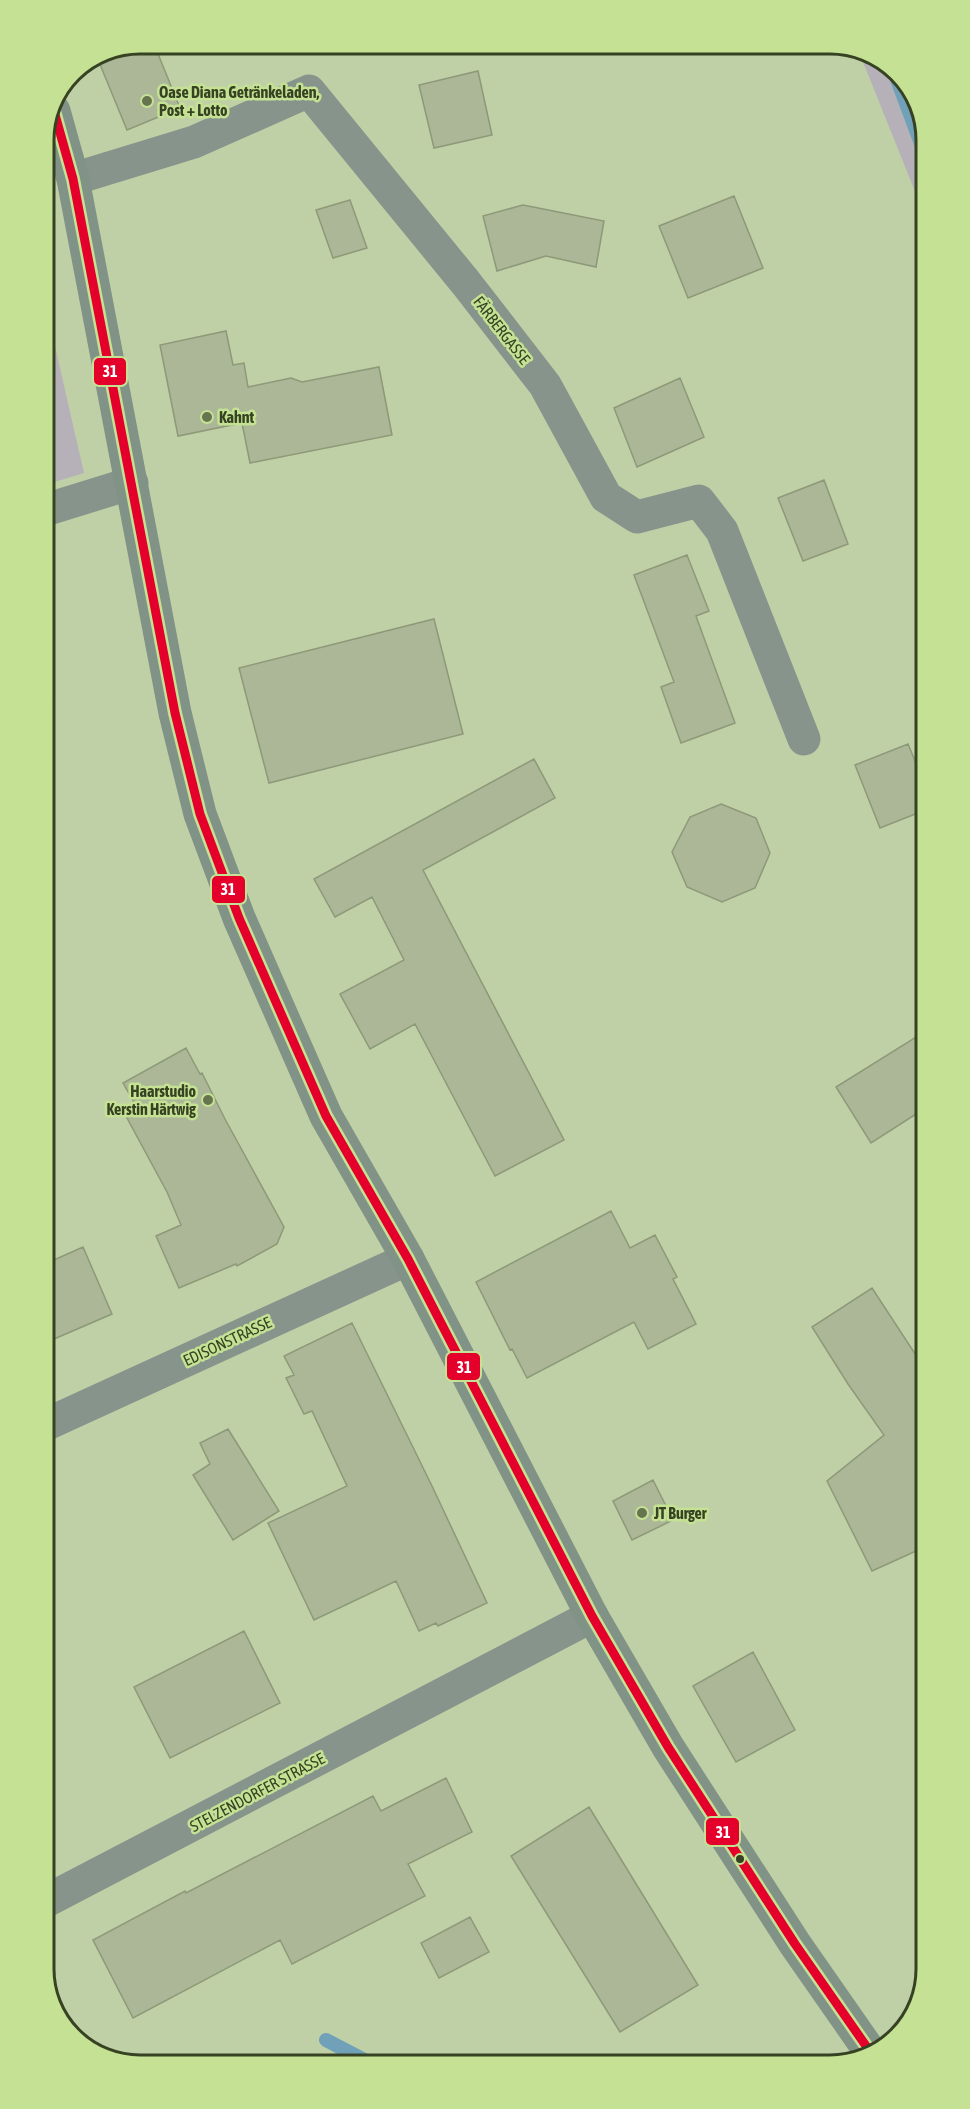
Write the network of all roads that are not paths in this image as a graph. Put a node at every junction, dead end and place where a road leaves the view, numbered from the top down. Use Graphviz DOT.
graph roads {
  1 [pos="57,120"];
  2 [pos="73,179"];
  3 [pos="132,483"];
  4 [pos="54,507"];
  5 [pos="804,739"];
  6 [pos="408,1259"];
  7 [pos="54,1421"];
  8 [pos="592,1616"];
  9 [pos="54,1897"];
  10 [pos="867,2047"];
  1 -- 2 [label="main road"];
  2 -- 3 [label="main road"];
  2 -- 5 [label="street, FÄRBERGASSE"];
  3 -- 4 [label="street"];
  3 -- 6 [label="main road"];
  6 -- 7 [label="street, EDISONSTRASSE"];
  6 -- 8 [label="main road"];
  8 -- 9 [label="street, STELZENDORFER STRASSE"];
  8 -- 10 [label="main road"];
}
